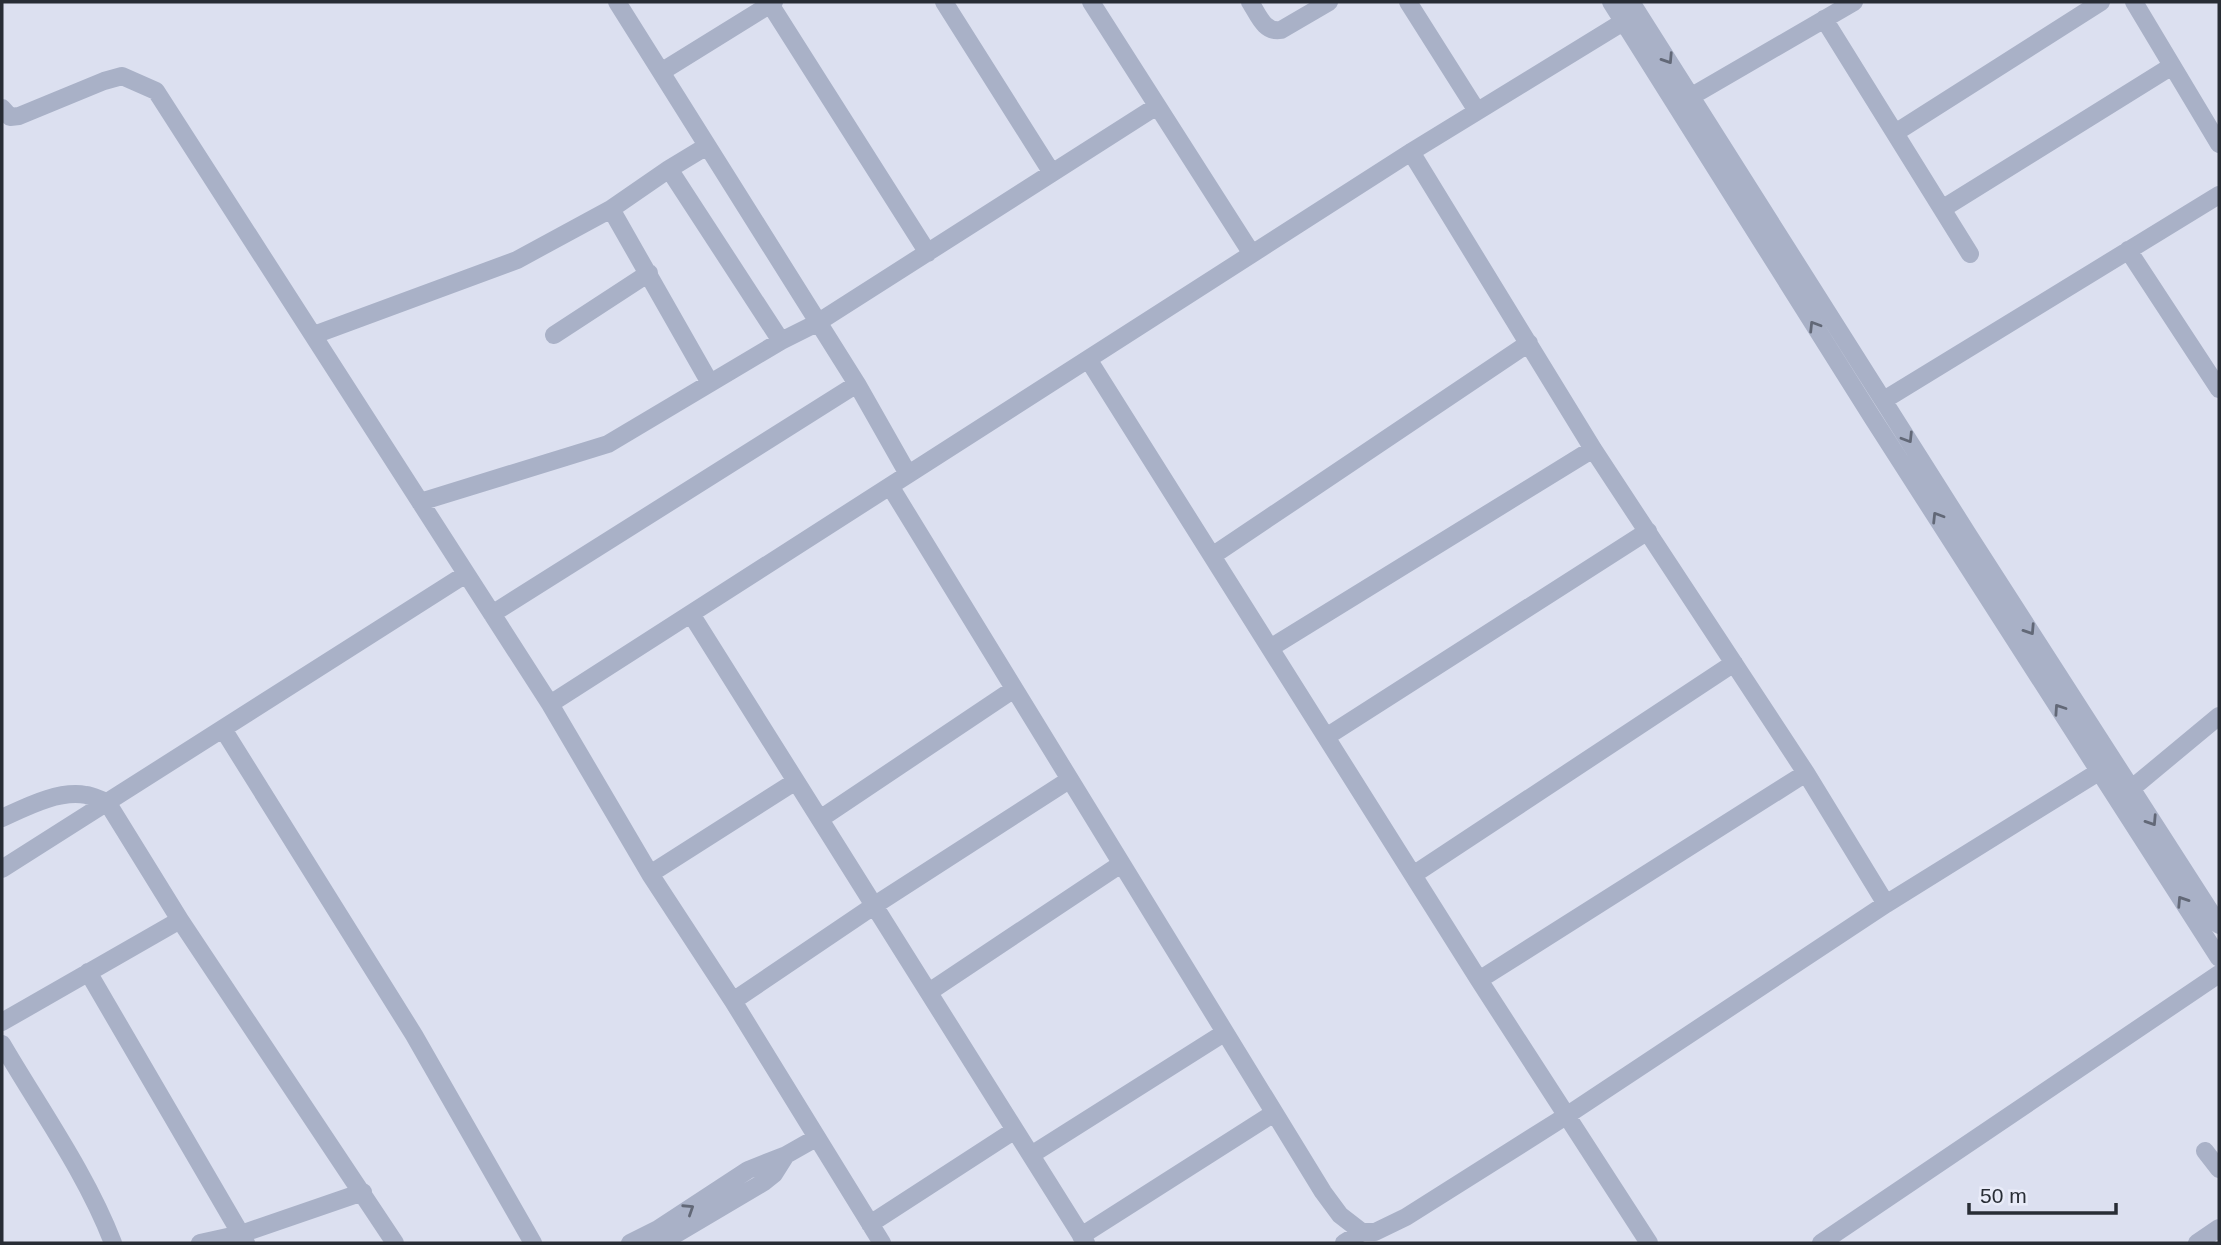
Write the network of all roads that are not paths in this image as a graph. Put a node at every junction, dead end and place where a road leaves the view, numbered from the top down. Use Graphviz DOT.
graph roads {
  1 [pos="617,2"];
  2 [pos="944,2"];
  3 [pos="1091,2"];
  4 [pos="1250,2"];
  5 [pos="1329,2"];
  6 [pos="1408,2"];
  7 [pos="1611,2"];
  8 [pos="1631,2"];
  9 [pos="2101,2"];
  10 [pos="2134,2"];
  11 [pos="772,3"];
  12 [pos="1837,8"];
  13 [pos="1623,22"];
  14 [pos="2172,66"];
  15 [pos="661,72"];
  16 [pos="1692,96"];
  17 [pos="1157,106"];
  18 [pos="2,108"];
  19 [pos="1478,111"];
  20 [pos="1895,134"];
  21 [pos="2219,144"];
  22 [pos="707,146"];
  23 [pos="1410,152"];
  24 [pos="669,169"];
  25 [pos="1052,173"];
  26 [pos="2219,195"];
  27 [pos="611,209"];
  28 [pos="1942,209"];
  29 [pos="2129,250"];
  30 [pos="928,253"];
  31 [pos="1252,254"];
  32 [pos="1970,254"];
  33 [pos="649,273"];
  34 [pos="817,323"];
  35 [pos="314,335"];
  36 [pos="554,335"];
  37 [pos="781,341"];
  38 [pos="1529,343"];
  39 [pos="1088,359"];
  40 [pos="710,383"];
  41 [pos="857,384"];
  42 [pos="2219,389"];
  43 [pos="1884,400"];
  44 [pos="1594,449"];
  45 [pos="908,474"];
  46 [pos="890,486"];
  47 [pos="420,502"];
  48 [pos="1648,531"];
  49 [pos="1212,556"];
  50 [pos="466,574"];
  51 [pos="492,614"];
  52 [pos="691,614"];
  53 [pos="1270,648"];
  54 [pos="1734,663"];
  55 [pos="1014,689"];
  56 [pos="550,704"];
  57 [pos="2219,716"];
  58 [pos="223,729"];
  59 [pos="1326,737"];
  60 [pos="2100,771"];
  61 [pos="1806,773"];
  62 [pos="1069,780"];
  63 [pos="796,781"];
  64 [pos="2131,789"];
  65 [pos="107,802"];
  66 [pos="2,818"];
  67 [pos="820,819"];
  68 [pos="1121,864"];
  69 [pos="2,869"];
  70 [pos="650,874"];
  71 [pos="1413,875"];
  72 [pos="1886,904"];
  73 [pos="875,905"];
  74 [pos="180,920"];
  75 [pos="2219,925"];
  76 [pos="2219,958"];
  77 [pos="88,972"];
  78 [pos="2219,974"];
  79 [pos="1479,980"];
  80 [pos="929,992"];
  81 [pos="733,1002"];
  82 [pos="2,1022"];
  83 [pos="1224,1033"];
  84 [pos="2,1044"];
  85 [pos="1274,1114"];
  86 [pos="1566,1116"];
  87 [pos="1015,1130"];
  88 [pos="816,1138"];
  89 [pos="2205,1151"];
  90 [pos="1031,1155"];
  91 [pos="786,1156"];
  92 [pos="2219,1169"];
  93 [pos="363,1192"];
  94 [pos="870,1224"];
  95 [pos="2219,1228"];
  96 [pos="1362,1232"];
  97 [pos="243,1239"];
  98 [pos="1084,1239"];
  99 [pos="113,1243"];
  100 [pos="201,1243"];
  101 [pos="395,1243"];
  102 [pos="533,1243"];
  103 [pos="630,1243"];
  104 [pos="664,1243"];
  105 [pos="882,1243"];
  106 [pos="1344,1243"];
  107 [pos="1649,1243"];
  108 [pos="1821,1243"];
  109 [pos="2197,1243"];
  1 -- 15 [label="street"];
  2 -- 25 [label="street"];
  3 -- 17 [label="street"];
  4 -- 5 [label="street"];
  6 -- 19 [label="street"];
  7 -- 13 [label="street"];
  8 -- 16 [label="street, one-way"];
  9 -- 20 [label="street"];
  10 -- 14 [label="street"];
  11 -- 15 [label="street"];
  11 -- 30 [label="street"];
  12 -- 16 [label="street"];
  12 -- 20 [label="street"];
  13 -- 19 [label="street"];
  60 -- 13 [label="street, one-way"];
  14 -- 21 [label="street"];
  14 -- 28 [label="street"];
  15 -- 22 [label="street"];
  16 -- 43 [label="street"];
  17 -- 25 [label="street"];
  17 -- 31 [label="street"];
  18 -- 35 [label="street"];
  19 -- 23 [label="street"];
  20 -- 28 [label="street"];
  22 -- 24 [label="street"];
  22 -- 34 [label="street"];
  23 -- 31 [label="street"];
  23 -- 38 [label="street"];
  24 -- 27 [label="street"];
  24 -- 37 [label="street"];
  25 -- 30 [label="street"];
  26 -- 29 [label="street"];
  27 -- 33 [label="street"];
  27 -- 35 [label="street"];
  28 -- 32 [label="street"];
  29 -- 42 [label="street"];
  29 -- 43 [label="street"];
  30 -- 34 [label="street"];
  31 -- 39 [label="street"];
  33 -- 36 [label="street"];
  33 -- 40 [label="street"];
  34 -- 37 [label="street"];
  34 -- 41 [label="street"];
  35 -- 47 [label="street"];
  37 -- 40 [label="street"];
  38 -- 44 [label="street"];
  38 -- 49 [label="street"];
  39 -- 45 [label="street"];
  39 -- 49 [label="street"];
  40 -- 47 [label="street"];
  41 -- 45 [label="street"];
  41 -- 51 [label="street"];
  43 -- 64 [label="street, one-way"];
  44 -- 48 [label="street"];
  44 -- 53 [label="street"];
  45 -- 46 [label="street"];
  46 -- 52 [label="street"];
  46 -- 55 [label="street"];
  47 -- 50 [label="street"];
  48 -- 54 [label="street"];
  48 -- 59 [label="street"];
  49 -- 53 [label="street"];
  50 -- 51 [label="street"];
  50 -- 58 [label="street"];
  51 -- 56 [label="street"];
  52 -- 56 [label="street"];
  52 -- 63 [label="street"];
  53 -- 59 [label="street"];
  54 -- 61 [label="street"];
  54 -- 71 [label="street"];
  55 -- 62 [label="street"];
  55 -- 67 [label="street"];
  56 -- 70 [label="street"];
  57 -- 64 [label="street"];
  58 -- 65 [label="street"];
  58 -- 102 [label="street"];
  59 -- 71 [label="street"];
  60 -- 72 [label="street"];
  76 -- 60 [label="street, one-way"];
  61 -- 72 [label="street"];
  61 -- 79 [label="street"];
  62 -- 68 [label="street"];
  62 -- 73 [label="street"];
  63 -- 67 [label="street"];
  63 -- 70 [label="street"];
  64 -- 75 [label="street, one-way"];
  65 -- 66 [label="street"];
  65 -- 69 [label="street"];
  65 -- 74 [label="street"];
  67 -- 73 [label="street"];
  68 -- 80 [label="street"];
  68 -- 83 [label="street"];
  70 -- 81 [label="street"];
  71 -- 79 [label="street"];
  72 -- 86 [label="street"];
  73 -- 80 [label="street"];
  73 -- 81 [label="street"];
  74 -- 77 [label="street"];
  74 -- 93 [label="street"];
  77 -- 82 [label="street"];
  77 -- 97 [label="street"];
  78 -- 108 [label="street"];
  79 -- 86 [label="street"];
  80 -- 87 [label="street"];
  81 -- 88 [label="street"];
  83 -- 85 [label="street"];
  83 -- 90 [label="street"];
  84 -- 99 [label="street"];
  85 -- 96 [label="street"];
  85 -- 98 [label="street"];
  86 -- 96 [label="street"];
  86 -- 107 [label="street"];
  87 -- 90 [label="street"];
  87 -- 94 [label="street"];
  88 -- 91 [label="street"];
  88 -- 94 [label="street"];
  89 -- 92 [label="street"];
  90 -- 98 [label="street"];
  103 -- 91 [label="street, one-way"];
  91 -- 104 [label="street"];
  93 -- 97 [label="street"];
  93 -- 101 [label="street"];
  94 -- 105 [label="street"];
  95 -- 109 [label="street"];
  96 -- 106 [label="street"];
  97 -- 100 [label="street"];
}
